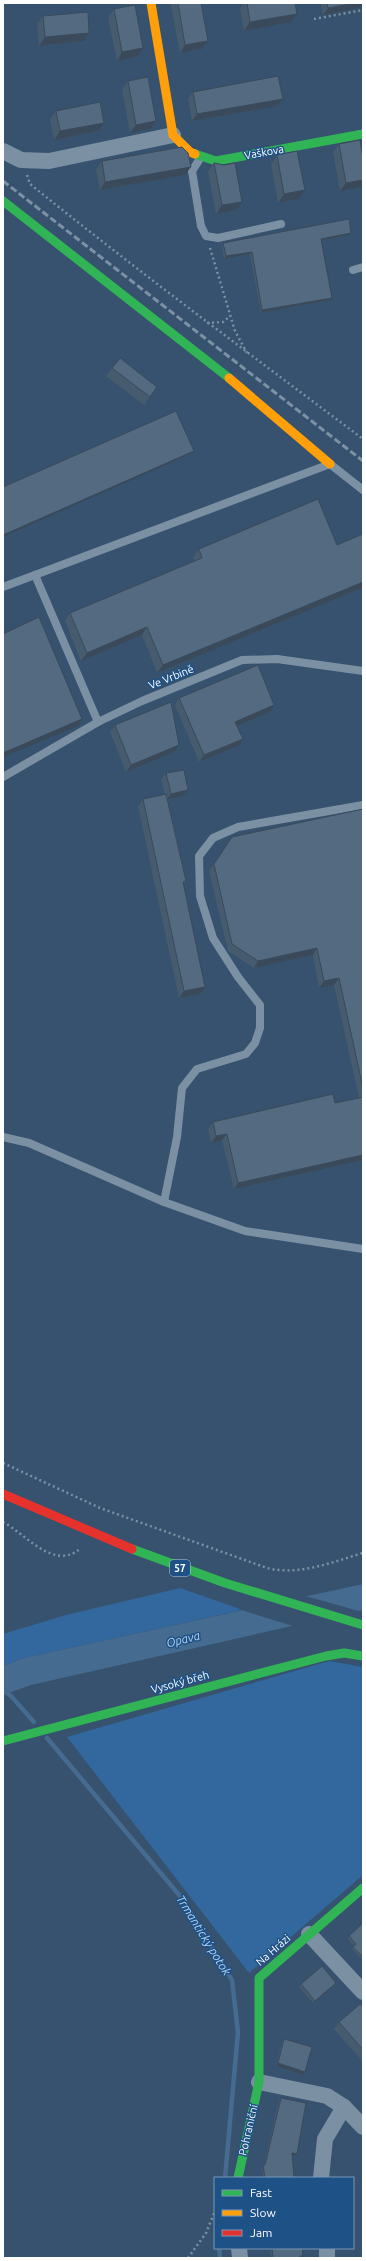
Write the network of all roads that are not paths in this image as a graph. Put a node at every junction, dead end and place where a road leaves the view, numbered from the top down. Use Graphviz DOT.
graph roads {
  1 [pos="151,3"];
  2 [pos="363,134"];
  3 [pos="173,135"];
  4 [pos="3,151"];
  5 [pos="202,156"];
  6 [pos="3,201"];
  7 [pos="281,224"];
  8 [pos="363,267"];
  9 [pos="353,270"];
  10 [pos="330,464"];
  11 [pos="363,490"];
  12 [pos="35,575"];
  13 [pos="3,587"];
  14 [pos="363,671"];
  15 [pos="98,722"];
  16 [pos="3,777"];
  17 [pos="363,806"];
  18 [pos="3,1137"];
  19 [pos="164,1202"];
  20 [pos="363,1249"];
  21 [pos="3,1494"];
  22 [pos="363,1625"];
  23 [pos="363,1656"];
  24 [pos="3,1741"];
  25 [pos="363,1888"];
  26 [pos="309,1934"];
  27 [pos="363,1992"];
  28 [pos="259,2082"];
  29 [pos="344,2107"];
  30 [pos="363,2127"];
  31 [pos="238,2177"];
  32 [pos="321,2177"];
  1 -- 3 [label="street"];
  2 -- 5 [label="street, Vaškova"];
  3 -- 4 [label="street"];
  3 -- 5 [label="street, Vaškova"];
  5 -- 7 [label="lane"];
  6 -- 10 [label="street"];
  8 -- 9 [label="lane"];
  10 -- 11 [label="lane"];
  10 -- 12 [label="lane"];
  12 -- 13 [label="lane"];
  12 -- 15 [label="lane"];
  14 -- 15 [label="lane, Ve Vrbině"];
  15 -- 16 [label="lane, Ve Vrbině"];
  17 -- 19 [label="lane"];
  18 -- 19 [label="lane"];
  19 -- 20 [label="lane"];
  21 -- 22 [label="street, 57, bridge"];
  23 -- 24 [label="street, Vysoký břeh"];
  25 -- 26 [label="street, Na Hrázi"];
  26 -- 27 [label="street"];
  26 -- 28 [label="street, Na Hrázi"];
  28 -- 29 [label="street"];
  28 -- 31 [label="street, Pohraniční"];
  29 -- 30 [label="street"];
  29 -- 32 [label="street"];
}
